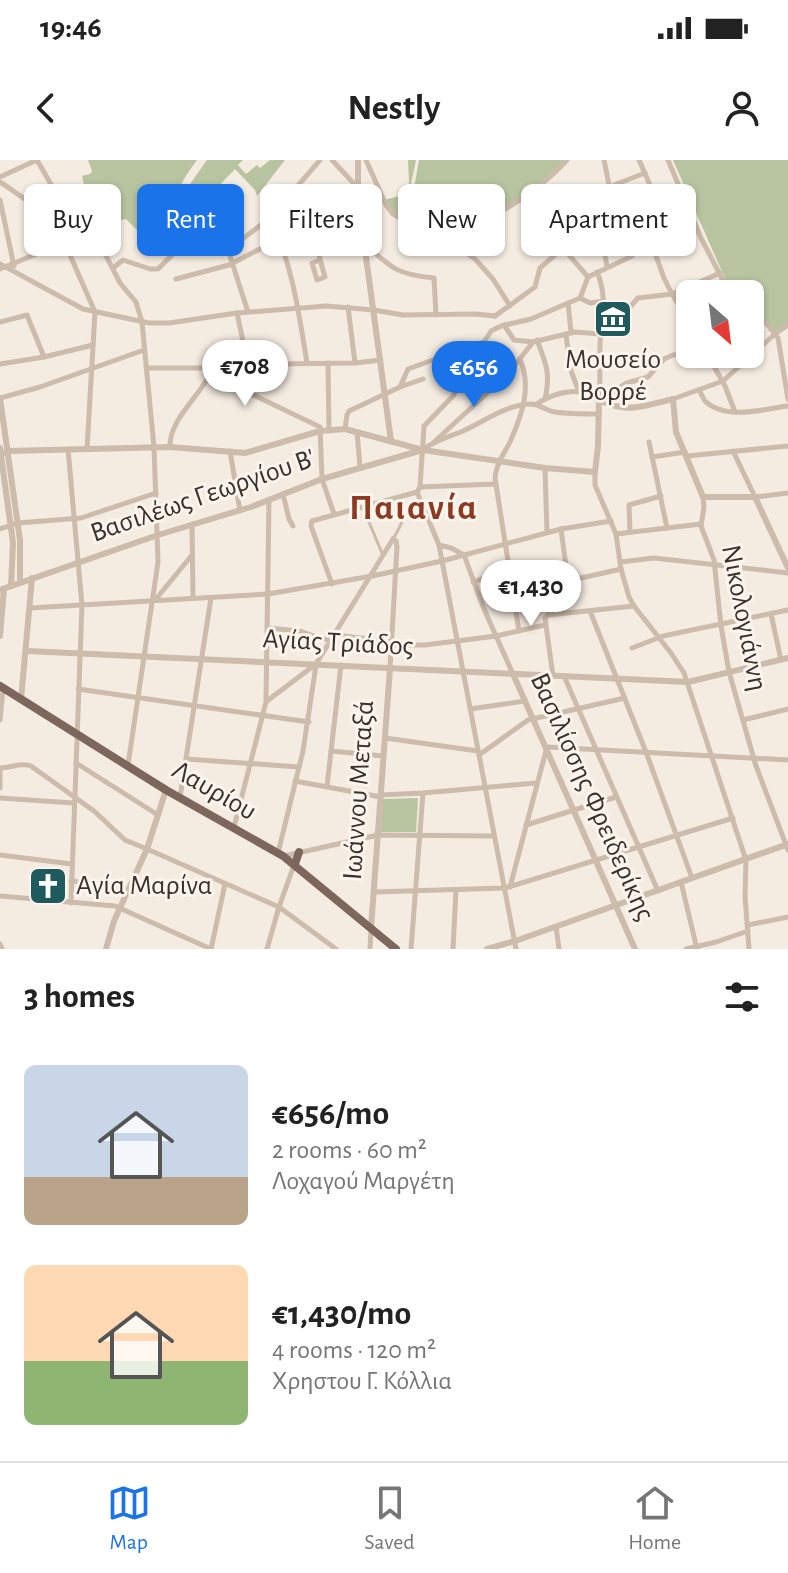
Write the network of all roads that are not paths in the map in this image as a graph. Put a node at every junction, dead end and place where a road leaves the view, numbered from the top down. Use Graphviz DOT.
graph roads {
  1 [pos="37,160"];
  2 [pos="320,160"];
  3 [pos="332,160"];
  4 [pos="358,160"];
  5 [pos="366,160"];
  6 [pos="567,160"];
  7 [pos="604,160"];
  8 [pos="639,160"];
  9 [pos="668,160"];
  10 [pos="645,173"];
  11 [pos="0,179"];
  12 [pos="51,184"];
  13 [pos="299,184"];
  14 [pos="354,184"];
  15 [pos="358,184"];
  16 [pos="544,184"];
  17 [pos="608,184"];
  18 [pos="617,184"];
  19 [pos="648,184"];
  20 [pos="24,196"];
  21 [pos="0,200"];
  22 [pos="398,217"];
  23 [pos="260,226"];
  24 [pos="260,249"];
  25 [pos="38,256"];
  26 [pos="70,256"];
  27 [pos="107,256"];
  28 [pos="171,256"];
  29 [pos="284,256"];
  30 [pos="319,256"];
  31 [pos="367,256"];
  32 [pos="379,256"];
  33 [pos="468,256"];
  34 [pos="554,256"];
  35 [pos="570,256"];
  36 [pos="606,256"];
  37 [pos="632,256"];
  38 [pos="657,256"];
  39 [pos="320,260"];
  40 [pos="232,263"];
  41 [pos="2,266"];
  42 [pos="607,267"];
  43 [pos="14,268"];
  44 [pos="113,268"];
  45 [pos="597,272"];
  46 [pos="720,273"];
  47 [pos="588,277"];
  48 [pos="176,279"];
  49 [pos="723,280"];
  50 [pos="672,294"];
  51 [pos="580,298"];
  52 [pos="604,301"];
  53 [pos="676,301"];
  54 [pos="568,303"];
  55 [pos="510,306"];
  56 [pos="348,307"];
  57 [pos="298,309"];
  58 [pos="374,310"];
  59 [pos="95,312"];
  60 [pos="248,312"];
  61 [pos="237,313"];
  62 [pos="436,315"];
  63 [pos="495,316"];
  64 [pos="603,316"];
  65 [pos="0,322"];
  66 [pos="142,322"];
  67 [pos="764,322"];
  68 [pos="788,325"];
  69 [pos="501,326"];
  70 [pos="569,333"];
  71 [pos="601,334"];
  72 [pos="775,334"];
  73 [pos="535,341"];
  74 [pos="484,342"];
  75 [pos="93,345"];
  76 [pos="144,350"];
  77 [pos="676,355"];
  78 [pos="44,357"];
  79 [pos="520,359"];
  80 [pos="381,360"];
  81 [pos="785,362"];
  82 [pos="307,363"];
  83 [pos="328,363"];
  84 [pos="355,363"];
  85 [pos="0,364"];
  86 [pos="248,365"];
  87 [pos="146,368"];
  88 [pos="715,368"];
  89 [pos="92,369"];
  90 [pos="210,371"];
  91 [pos="423,379"];
  92 [pos="723,381"];
  93 [pos="400,387"];
  94 [pos="699,390"];
  95 [pos="579,392"];
  96 [pos="385,395"];
  97 [pos="0,398"];
  98 [pos="545,399"];
  99 [pos="673,399"];
  100 [pos="788,399"];
  101 [pos="599,400"];
  102 [pos="537,404"];
  103 [pos="524,405"];
  104 [pos="788,406"];
  105 [pos="735,412"];
  106 [pos="599,414"];
  107 [pos="345,429"];
  108 [pos="329,430"];
  109 [pos="320,431"];
  110 [pos="357,432"];
  111 [pos="391,441"];
  112 [pos="434,442"];
  113 [pos="649,442"];
  114 [pos="788,446"];
  115 [pos="154,447"];
  116 [pos="170,447"];
  117 [pos="68,449"];
  118 [pos="87,449"];
  119 [pos="423,450"];
  120 [pos="230,451"];
  121 [pos="733,451"];
  122 [pos="2,452"];
  123 [pos="686,454"];
  124 [pos="652,457"];
  125 [pos="500,460"];
  126 [pos="360,467"];
  127 [pos="545,468"];
  128 [pos="595,472"];
  129 [pos="322,479"];
  130 [pos="496,484"];
  131 [pos="418,489"];
  132 [pos="156,493"];
  133 [pos="788,493"];
  134 [pos="283,494"];
  135 [pos="661,496"];
  136 [pos="703,497"];
  137 [pos="755,497"];
  138 [pos="395,498"];
  139 [pos="269,500"];
  140 [pos="362,506"];
  141 [pos="240,511"];
  142 [pos="334,514"];
  143 [pos="75,518"];
  144 [pos="611,521"];
  145 [pos="15,524"];
  146 [pos="192,524"];
  147 [pos="701,524"];
  148 [pos="293,526"];
  149 [pos="667,528"];
  150 [pos="0,529"];
  151 [pos="561,529"];
  152 [pos="547,532"];
  153 [pos="630,532"];
  154 [pos="616,534"];
  155 [pos="158,535"];
  156 [pos="393,539"];
  157 [pos="505,543"];
  158 [pos="439,545"];
  159 [pos="192,555"];
  160 [pos="464,555"];
  161 [pos="384,556"];
  162 [pos="442,561"];
  163 [pos="78,562"];
  164 [pos="620,565"];
  165 [pos="714,566"];
  166 [pos="509,569"];
  167 [pos="396,571"];
  168 [pos="788,571"];
  169 [pos="372,576"];
  170 [pos="32,578"];
  171 [pos="552,581"];
  172 [pos="568,581"];
  173 [pos="473,582"];
  174 [pos="20,583"];
  175 [pos="332,584"];
  176 [pos="511,584"];
  177 [pos="5,589"];
  178 [pos="268,594"];
  179 [pos="193,598"];
  180 [pos="211,598"];
  181 [pos="154,600"];
  182 [pos="82,605"];
  183 [pos="634,606"];
  184 [pos="30,608"];
  185 [pos="788,610"];
  186 [pos="590,611"];
  187 [pos="771,614"];
  188 [pos="548,615"];
  189 [pos="545,625"];
  190 [pos="721,626"];
  191 [pos="268,628"];
  192 [pos="519,631"];
  193 [pos="0,636"];
  194 [pos="496,636"];
  195 [pos="659,637"];
  196 [pos="319,638"];
  197 [pos="333,638"];
  198 [pos="456,642"];
  199 [pos="391,643"];
  200 [pos="632,648"];
  201 [pos="27,651"];
  202 [pos="80,653"];
  203 [pos="323,654"];
  204 [pos="145,656"];
  205 [pos="201,659"];
  206 [pos="784,659"];
  207 [pos="267,662"];
  208 [pos="316,664"];
  209 [pos="341,665"];
  210 [pos="390,668"];
  211 [pos="463,671"];
  212 [pos="729,672"];
  213 [pos="513,674"];
  214 [pos="553,676"];
  215 [pos="564,676"];
  216 [pos="617,679"];
  217 [pos="688,682"];
  218 [pos="2,687"];
  219 [pos="78,689"];
  220 [pos="138,697"];
  221 [pos="625,698"];
  222 [pos="21,699"];
  223 [pos="525,701"];
  224 [pos="266,702"];
  225 [pos="195,706"];
  226 [pos="578,708"];
  227 [pos="470,709"];
  228 [pos="788,709"];
  229 [pos="261,715"];
  230 [pos="533,718"];
  231 [pos="0,720"];
  232 [pos="743,720"];
  233 [pos="309,722"];
  234 [pos="77,733"];
  235 [pos="385,738"];
  236 [pos="547,747"];
  237 [pos="597,749"];
  238 [pos="331,751"];
  239 [pos="646,752"];
  240 [pos="478,753"];
  241 [pos="383,756"];
  242 [pos="712,756"];
  243 [pos="754,758"];
  244 [pos="187,759"];
  245 [pos="788,760"];
  246 [pos="76,763"];
  247 [pos="250,763"];
  248 [pos="128,765"];
  249 [pos="299,767"];
  250 [pos="0,768"];
  251 [pos="295,781"];
  252 [pos="536,783"];
  253 [pos="327,786"];
  254 [pos="0,788"];
  255 [pos="485,788"];
  256 [pos="166,790"];
  257 [pos="423,793"];
  258 [pos="381,796"];
  259 [pos="180,797"];
  260 [pos="616,797"];
  261 [pos="0,798"];
  262 [pos="74,800"];
  263 [pos="575,810"];
  264 [pos="158,815"];
  265 [pos="733,818"];
  266 [pos="525,825"];
  267 [pos="234,828"];
  268 [pos="378,835"];
  269 [pos="419,835"];
  270 [pos="676,835"];
  271 [pos="494,836"];
  272 [pos="638,846"];
  273 [pos="787,846"];
  274 [pos="147,849"];
  275 [pos="299,852"];
  276 [pos="0,855"];
  277 [pos="281,855"];
  278 [pos="596,859"];
  279 [pos="746,860"];
  280 [pos="72,864"];
  281 [pos="295,864"];
  282 [pos="692,878"];
  283 [pos="71,881"];
  284 [pos="681,882"];
  285 [pos="225,884"];
  286 [pos="507,888"];
  287 [pos="456,890"];
  288 [pos="416,891"];
  289 [pos="658,891"];
  290 [pos="128,892"];
  291 [pos="374,892"];
  292 [pos="0,896"];
  293 [pos="71,903"];
  294 [pos="617,905"];
  295 [pos="279,907"];
  296 [pos="121,908"];
  297 [pos="788,917"];
  298 [pos="556,927"];
  299 [pos="371,928"];
  300 [pos="748,928"];
  301 [pos="515,945"];
  302 [pos="697,948"];
  303 [pos="106,949"];
  304 [pos="211,949"];
  305 [pos="267,949"];
  306 [pos="336,949"];
  307 [pos="370,949"];
  308 [pos="396,949"];
  309 [pos="411,949"];
  310 [pos="453,949"];
  311 [pos="487,949"];
  312 [pos="559,949"];
  313 [pos="635,949"];
  314 [pos="686,949"];
  315 [pos="749,949"];
  1 -- 11 [label="street"];
  1 -- 12 [label="street"];
  2 -- 13 [label="street"];
  3 -- 14 [label="street"];
  4 -- 15 [label="street"];
  5 -- 22 [label="street"];
  6 -- 16 [label="street"];
  7 -- 17 [label="street"];
  8 -- 10 [label="street"];
  9 -- 46 [label="street"];
  10 -- 18 [label="street"];
  10 -- 19 [label="street"];
  11 -- 20 [label="street"];
  21 -- 43 [label="street"];
  23 -- 40 [label="street"];
  24 -- 40 [label="street"];
  25 -- 43 [label="street"];
  26 -- 59 [label="street"];
  27 -- 44 [label="street"];
  28 -- 44 [label="street"];
  29 -- 57 [label="street"];
  30 -- 39 [label="street"];
  31 -- 58 [label="street"];
  32 -- 62 [label="street"];
  33 -- 55 [label="street"];
  34 -- 55 [label="street"];
  35 -- 47 [label="street"];
  36 -- 42 [label="street"];
  37 -- 42 [label="street"];
  38 -- 50 [label="street"];
  40 -- 48 [label="street"];
  40 -- 60 [label="street"];
  41 -- 43 [label="street"];
  42 -- 45 [label="street"];
  43 -- 59 [label="street"];
  44 -- 66 [label="street"];
  45 -- 47 [label="street"];
  45 -- 52 [label="street"];
  46 -- 49 [label="street"];
  46 -- 50 [label="street"];
  47 -- 51 [label="street"];
  50 -- 53 [label="street"];
  50 -- 64 [label="street"];
  51 -- 52 [label="street"];
  51 -- 54 [label="street"];
  52 -- 64 [label="street"];
  54 -- 69 [label="street"];
  54 -- 70 [label="street"];
  55 -- 63 [label="street"];
  56 -- 57 [label="street"];
  56 -- 58 [label="street"];
  56 -- 84 [label="street"];
  57 -- 60 [label="street"];
  57 -- 82 [label="street"];
  58 -- 62 [label="street"];
  58 -- 80 [label="street"];
  59 -- 66 [label="street"];
  59 -- 75 [label="street"];
  60 -- 61 [label="street"];
  61 -- 66 [label="street"];
  61 -- 86 [label="street"];
  62 -- 63 [label="street"];
  63 -- 69 [label="street"];
  64 -- 71 [label="street"];
  65 -- 78 [label="street"];
  66 -- 76 [label="street"];
  67 -- 72 [label="street"];
  68 -- 72 [label="street"];
  69 -- 73 [label="street"];
  69 -- 74 [label="street"];
  70 -- 71 [label="street"];
  70 -- 73 [label="street"];
  70 -- 95 [label="street"];
  71 -- 101 [label="street"];
  72 -- 81 [label="street"];
  72 -- 92 [label="street"];
  73 -- 79 [label="street"];
  73 -- 98 [label="street"];
  74 -- 93 [label="street"];
  74 -- 119 [label="street"];
  75 -- 78 [label="street"];
  75 -- 89 [label="street"];
  76 -- 87 [label="street"];
  76 -- 89 [label="street"];
  77 -- 101 [label="street"];
  78 -- 85 [label="street"];
  79 -- 103 [label="street"];
  79 -- 112 [label="street"];
  80 -- 84 [label="street"];
  80 -- 96 [label="street"];
  81 -- 100 [label="street"];
  82 -- 83 [label="street"];
  82 -- 86 [label="street"];
  83 -- 84 [label="street"];
  83 -- 108 [label="street"];
  86 -- 90 [label="street"];
  87 -- 90 [label="street"];
  87 -- 115 [label="street"];
  88 -- 92 [label="street"];
  89 -- 97 [label="street"];
  89 -- 118 [label="street"];
  90 -- 109 [label="street"];
  90 -- 116 [label="street"];
  91 -- 93 [label="street"];
  92 -- 94 [label="street"];
  92 -- 105 [label="street"];
  93 -- 96 [label="street"];
  94 -- 99 [label="street"];
  94 -- 105 [label="street"];
  95 -- 98 [label="street"];
  95 -- 101 [label="street"];
  96 -- 107 [label="street"];
  96 -- 111 [label="street"];
  97 -- 122 [label="street"];
  98 -- 102 [label="street"];
  99 -- 101 [label="street"];
  99 -- 123 [label="street, Νικολογιάννη"];
  101 -- 106 [label="street"];
  102 -- 103 [label="street"];
  102 -- 106 [label="street"];
  103 -- 112 [label="street"];
  103 -- 125 [label="street"];
  104 -- 105 [label="street"];
  106 -- 128 [label="street"];
  107 -- 108 [label="street"];
  107 -- 110 [label="street"];
  108 -- 109 [label="street"];
  109 -- 120 [label="street"];
  109 -- 129 [label="street"];
  110 -- 111 [label="street"];
  110 -- 126 [label="street"];
  111 -- 119 [label="street"];
  112 -- 119 [label="street"];
  113 -- 124 [label="street"];
  114 -- 121 [label="street"];
  115 -- 116 [label="street"];
  115 -- 118 [label="street"];
  115 -- 132 [label="street"];
  116 -- 120 [label="street"];
  117 -- 118 [label="street"];
  117 -- 122 [label="street"];
  117 -- 143 [label="street"];
  119 -- 125 [label="street"];
  119 -- 126 [label="street, Βασιλέως Γεωργίου Β'"];
  119 -- 131 [label="street"];
  120 -- 141 [label="street"];
  121 -- 123 [label="street"];
  121 -- 137 [label="street"];
  122 -- 145 [label="street"];
  123 -- 124 [label="street"];
  123 -- 136 [label="street, Νικολογιάννη"];
  124 -- 135 [label="street"];
  125 -- 127 [label="street"];
  125 -- 130 [label="street"];
  126 -- 129 [label="street, Βασιλέως Γεωργίου Β'"];
  127 -- 128 [label="street"];
  127 -- 152 [label="street"];
  128 -- 144 [label="street"];
  129 -- 134 [label="street, Βασιλέως Γεωργίου Β'"];
  129 -- 142 [label="street"];
  130 -- 131 [label="street"];
  130 -- 157 [label="street"];
  131 -- 138 [label="street"];
  131 -- 158 [label="street"];
  132 -- 143 [label="street"];
  132 -- 155 [label="street"];
  133 -- 137 [label="street"];
  134 -- 139 [label="street, Βασιλέως Γεωργίου Β'"];
  134 -- 148 [label="street"];
  135 -- 149 [label="street"];
  135 -- 153 [label="street"];
  136 -- 137 [label="street"];
  136 -- 147 [label="street, Νικολογιάννη"];
  137 -- 168 [label="street"];
  138 -- 140 [label="street"];
  138 -- 156 [label="street"];
  139 -- 141 [label="street, Βασιλέως Γεωργίου Β'"];
  139 -- 178 [label="street"];
  140 -- 142 [label="street"];
  140 -- 161 [label="street"];
  141 -- 146 [label="street, Βασιλέως Γεωργίου Β'"];
  142 -- 175 [label="street"];
  143 -- 145 [label="street"];
  143 -- 163 [label="street"];
  144 -- 151 [label="street"];
  144 -- 154 [label="street"];
  145 -- 150 [label="street"];
  145 -- 174 [label="street"];
  145 -- 177 [label="street"];
  146 -- 155 [label="street, Βασιλέως Γεωργίου Β'"];
  146 -- 159 [label="street"];
  147 -- 149 [label="street"];
  147 -- 165 [label="street, Νικολογιάννη"];
  149 -- 153 [label="street"];
  151 -- 152 [label="street"];
  151 -- 172 [label="street"];
  152 -- 157 [label="street"];
  153 -- 154 [label="street"];
  154 -- 164 [label="street"];
  155 -- 163 [label="street, Βασιλέως Γεωργίου Β'"];
  155 -- 181 [label="street"];
  156 -- 161 [label="street"];
  156 -- 167 [label="street, Ιωάννου Μεταξά"];
  157 -- 160 [label="street"];
  157 -- 166 [label="street"];
  158 -- 160 [label="street"];
  158 -- 162 [label="street"];
  159 -- 179 [label="street"];
  159 -- 181 [label="street"];
  160 -- 162 [label="street"];
  160 -- 173 [label="street, Βασιλίσσης Φρειδερίκης"];
  161 -- 169 [label="street"];
  162 -- 167 [label="street"];
  162 -- 198 [label="street"];
  163 -- 170 [label="street, Βασιλέως Γεωργίου Β'"];
  163 -- 182 [label="street"];
  164 -- 165 [label="street"];
  164 -- 172 [label="street"];
  164 -- 183 [label="street"];
  165 -- 168 [label="street"];
  165 -- 190 [label="street, Νικολογιάννη"];
  166 -- 173 [label="street"];
  166 -- 176 [label="street"];
  167 -- 169 [label="street"];
  167 -- 199 [label="street, Ιωάννου Μεταξά"];
  169 -- 175 [label="street"];
  169 -- 197 [label="street"];
  170 -- 174 [label="street, Βασιλέως Γεωργίου Β'"];
  170 -- 184 [label="street"];
  171 -- 172 [label="street"];
  171 -- 176 [label="street"];
  171 -- 188 [label="street"];
  173 -- 194 [label="street, Βασιλίσσης Φρειδερίκης"];
  174 -- 177 [label="street, Βασιλέως Γεωργίου Β'"];
  175 -- 178 [label="street"];
  176 -- 192 [label="street"];
  177 -- 193 [label="street"];
  178 -- 180 [label="street"];
  178 -- 191 [label="street"];
  179 -- 180 [label="street"];
  179 -- 181 [label="street"];
  180 -- 205 [label="street"];
  181 -- 182 [label="street"];
  181 -- 204 [label="street"];
  182 -- 184 [label="street"];
  182 -- 202 [label="street"];
  183 -- 186 [label="street"];
  183 -- 195 [label="street"];
  184 -- 201 [label="street"];
  185 -- 187 [label="street"];
  186 -- 188 [label="street"];
  186 -- 216 [label="street"];
  187 -- 190 [label="street"];
  187 -- 206 [label="street"];
  188 -- 189 [label="street"];
  189 -- 192 [label="street"];
  189 -- 214 [label="street"];
  190 -- 195 [label="street"];
  190 -- 212 [label="street, Νικολογιάννη"];
  191 -- 196 [label="street"];
  191 -- 207 [label="street"];
  192 -- 194 [label="street"];
  194 -- 198 [label="street"];
  194 -- 213 [label="street, Βασιλίσσης Φρειδερίκης"];
  195 -- 200 [label="street"];
  195 -- 217 [label="street"];
  196 -- 197 [label="street"];
  196 -- 203 [label="street"];
  197 -- 199 [label="street"];
  197 -- 203 [label="street"];
  198 -- 199 [label="street"];
  198 -- 211 [label="street"];
  199 -- 210 [label="street, Ιωάννου Μεταξά"];
  201 -- 202 [label="street, Αγίας Τριάδος"];
  201 -- 222 [label="street"];
  202 -- 204 [label="street, Αγίας Τριάδος"];
  202 -- 219 [label="street"];
  203 -- 208 [label="street"];
  204 -- 205 [label="street, Αγίας Τριάδος"];
  204 -- 220 [label="street"];
  205 -- 207 [label="street, Αγίας Τριάδος"];
  205 -- 225 [label="street"];
  206 -- 212 [label="street, Αγίας Τριάδος"];
  207 -- 208 [label="street, Αγίας Τριάδος"];
  207 -- 224 [label="street"];
  208 -- 209 [label="street, Αγίας Τριάδος"];
  208 -- 224 [label="street"];
  208 -- 233 [label="street"];
  209 -- 210 [label="street, Αγίας Τριάδος"];
  209 -- 238 [label="street"];
  210 -- 211 [label="street, Αγίας Τριάδος"];
  210 -- 235 [label="street, Ιωάννου Μεταξά"];
  211 -- 213 [label="street, Αγίας Τριάδος"];
  211 -- 227 [label="street"];
  212 -- 217 [label="street, Αγίας Τριάδος"];
  212 -- 232 [label="street, Νικολογιάννη"];
  213 -- 214 [label="street, Αγίας Τριάδος"];
  213 -- 223 [label="street, Βασιλίσσης Φρειδερίκης"];
  214 -- 215 [label="street, Αγίας Τριάδος"];
  215 -- 216 [label="street, Αγίας Τριάδος"];
  215 -- 226 [label="street"];
  216 -- 217 [label="street, Αγίας Τριάδος"];
  216 -- 221 [label="street"];
  217 -- 242 [label="street"];
  218 -- 222 [label="main road, Λαυρίου"];
  218 -- 231 [label="street"];
  219 -- 220 [label="street"];
  219 -- 234 [label="street"];
  220 -- 225 [label="street"];
  220 -- 248 [label="street"];
  221 -- 226 [label="street"];
  221 -- 239 [label="street"];
  222 -- 234 [label="main road, Λαυρίου"];
  223 -- 227 [label="street"];
  223 -- 230 [label="street, Βασιλίσσης Φρειδερίκης"];
  224 -- 229 [label="street"];
  225 -- 229 [label="street"];
  225 -- 244 [label="street"];
  226 -- 230 [label="street"];
  226 -- 237 [label="street"];
  227 -- 240 [label="street"];
  228 -- 232 [label="street"];
  229 -- 233 [label="street"];
  229 -- 247 [label="street"];
  230 -- 236 [label="street, Βασιλίσσης Φρειδερίκης"];
  230 -- 240 [label="street"];
  232 -- 243 [label="street, Νικολογιάννη"];
  233 -- 249 [label="street"];
  234 -- 246 [label="street"];
  234 -- 248 [label="main road, Λαυρίου"];
  235 -- 240 [label="street"];
  235 -- 241 [label="street, Ιωάννου Μεταξά"];
  236 -- 237 [label="street"];
  236 -- 252 [label="street"];
  236 -- 263 [label="street, Βασιλίσσης Φρειδερίκης"];
  237 -- 239 [label="street"];
  237 -- 260 [label="street"];
  238 -- 241 [label="street"];
  238 -- 253 [label="street"];
  239 -- 242 [label="street"];
  239 -- 270 [label="street"];
  240 -- 255 [label="street"];
  241 -- 258 [label="street, Ιωάννου Μεταξά"];
  242 -- 243 [label="street"];
  242 -- 265 [label="street"];
  243 -- 245 [label="street"];
  243 -- 273 [label="street, Νικολογιάννη"];
  244 -- 247 [label="street"];
  244 -- 259 [label="street"];
  246 -- 262 [label="street"];
  246 -- 264 [label="street"];
  247 -- 249 [label="street"];
  247 -- 267 [label="street"];
  248 -- 256 [label="main road, Λαυρίου"];
  249 -- 251 [label="street"];
  250 -- 254 [label="street"];
  250 -- 262 [label="street"];
  251 -- 253 [label="street"];
  251 -- 277 [label="street"];
  252 -- 255 [label="street"];
  252 -- 266 [label="street"];
  253 -- 258 [label="street"];
  255 -- 257 [label="street"];
  255 -- 271 [label="street"];
  256 -- 259 [label="main road, Λαυρίου"];
  256 -- 264 [label="street"];
  257 -- 258 [label="street"];
  257 -- 269 [label="street"];
  258 -- 268 [label="street, Ιωάννου Μεταξά"];
  259 -- 267 [label="main road, Λαυρίου"];
  260 -- 263 [label="street"];
  260 -- 272 [label="street"];
  261 -- 262 [label="street"];
  262 -- 274 [label="street"];
  262 -- 280 [label="street"];
  263 -- 266 [label="street"];
  263 -- 278 [label="street, Βασιλίσσης Φρειδερίκης"];
  264 -- 274 [label="street"];
  265 -- 270 [label="street"];
  265 -- 279 [label="street"];
  266 -- 286 [label="street"];
  267 -- 277 [label="main road, Λαυρίου"];
  268 -- 269 [label="street"];
  268 -- 275 [label="street"];
  268 -- 291 [label="street, Ιωάννου Μεταξά"];
  269 -- 271 [label="street"];
  269 -- 288 [label="street"];
  270 -- 272 [label="street"];
  270 -- 282 [label="street"];
  271 -- 286 [label="street"];
  272 -- 278 [label="street"];
  272 -- 289 [label="street"];
  273 -- 279 [label="street"];
  274 -- 285 [label="street"];
  274 -- 290 [label="street"];
  275 -- 277 [label="street"];
  275 -- 281 [label="main road"];
  276 -- 280 [label="street"];
  277 -- 281 [label="main road, Λαυρίου"];
  278 -- 286 [label="street"];
  278 -- 294 [label="street, Βασιλίσσης Φρειδερίκης"];
  279 -- 282 [label="street"];
  279 -- 300 [label="street"];
  280 -- 283 [label="street"];
  281 -- 295 [label="street"];
  281 -- 299 [label="main road, Λαυρίου"];
  282 -- 284 [label="street"];
  283 -- 290 [label="street"];
  283 -- 293 [label="street"];
  284 -- 289 [label="street"];
  284 -- 302 [label="street"];
  285 -- 295 [label="street"];
  285 -- 304 [label="street"];
  286 -- 287 [label="street"];
  286 -- 301 [label="street"];
  287 -- 288 [label="street"];
  287 -- 310 [label="street"];
  288 -- 291 [label="street"];
  288 -- 309 [label="street"];
  289 -- 294 [label="street"];
  290 -- 296 [label="street"];
  291 -- 299 [label="street, Ιωάννου Μεταξά"];
  292 -- 293 [label="street"];
  293 -- 296 [label="street"];
  294 -- 298 [label="street"];
  294 -- 313 [label="street, Βασιλίσσης Φρειδερίκης"];
  295 -- 305 [label="street"];
  295 -- 306 [label="street"];
  296 -- 303 [label="street"];
  296 -- 304 [label="street"];
  297 -- 300 [label="street"];
  298 -- 301 [label="street"];
  298 -- 312 [label="street"];
  299 -- 307 [label="street, Ιωάννου Μεταξά"];
  299 -- 308 [label="main road, Λαυρίου"];
  300 -- 302 [label="street"];
  300 -- 315 [label="street"];
  301 -- 311 [label="street"];
  302 -- 314 [label="street"];
}
